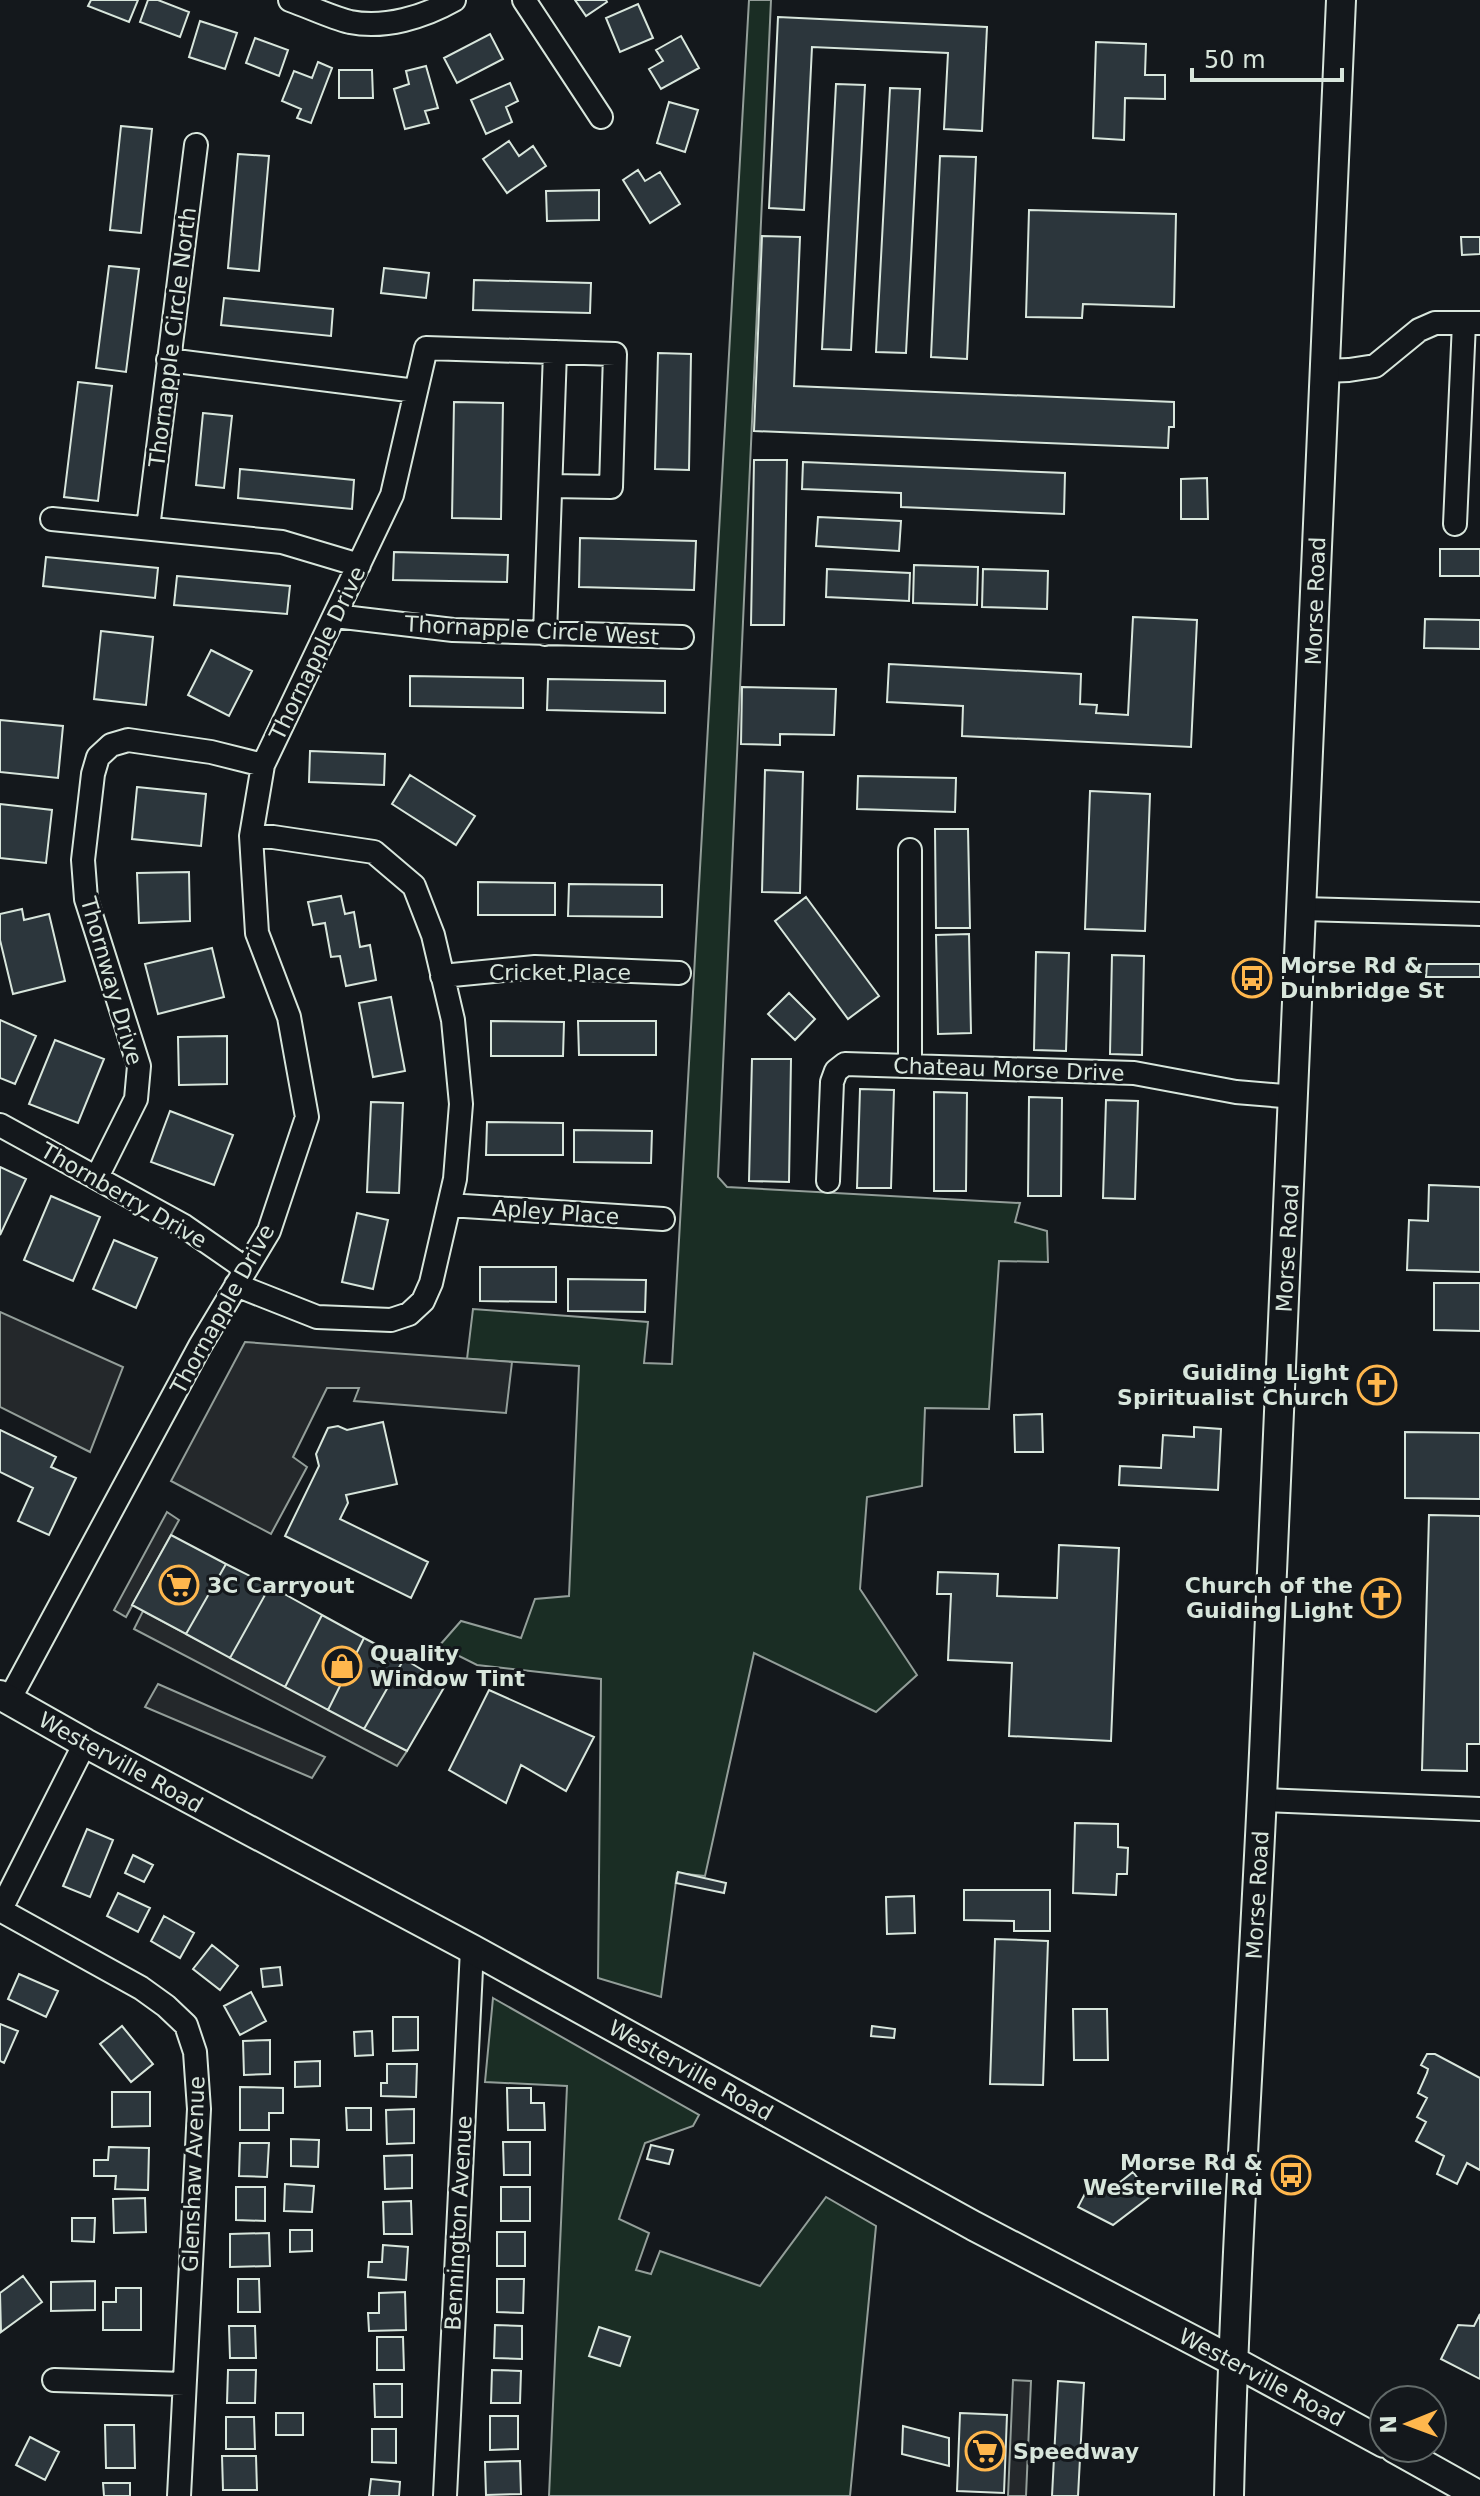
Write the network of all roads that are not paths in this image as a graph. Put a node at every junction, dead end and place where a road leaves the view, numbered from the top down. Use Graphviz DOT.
graph roads {
  1 [pos="290,0"];
  2 [pos="454,0"];
  3 [pos="524,0"];
  4 [pos="1341,0"];
  5 [pos="601,117"];
  6 [pos="196,145"];
  7 [pos="1472,323"];
  8 [pos="555,352"];
  9 [pos="168,360"];
  10 [pos="1323,371"];
  11 [pos="416,391"];
  12 [pos="552,486"];
  13 [pos="52,519"];
  14 [pos="1455,524"];
  15 [pos="148,528"];
  16 [pos="359,565"];
  17 [pos="335,616"];
  18 [pos="545,634"];
  19 [pos="682,637"];
  20 [pos="263,765"];
  21 [pos="251,836"];
  22 [pos="910,850"];
  23 [pos="1303,909"];
  24 [pos="1480,914"];
  25 [pos="679,973"];
  26 [pos="442,976"];
  27 [pos="910,1066"];
  28 [pos="1295,1097"];
  29 [pos="0,1125"];
  30 [pos="97,1177"];
  31 [pos="828,1181"];
  32 [pos="449,1205"];
  33 [pos="663,1219"];
  34 [pos="241,1277"];
  35 [pos="4,1697"];
  36 [pos="85,1743"];
  37 [pos="1262,1800"];
  38 [pos="1480,1809"];
  39 [pos="0,1911"];
  40 [pos="472,1949"];
  41 [pos="1233,2361"];
  42 [pos="54,2380"];
  43 [pos="184,2384"];
  44 [pos="1368,2434"];
  45 [pos="1423,2464"];
  46 [pos="179,2496"];
  47 [pos="445,2496"];
  48 [pos="1229,2496"];
  49 [pos="1480,2496"];
  1 -- 2 [label="street"];
  3 -- 5 [label="street"];
  4 -- 10 [label="main road, Morse Road"];
  6 -- 9 [label="street, Thornapple Circle North"];
  7 -- 10 [label="street"];
  7 -- 14 [label="street"];
  8 -- 11 [label="street, Thornapple Drive"];
  8 -- 12 [label="street"];
  8 -- 12 [label="street"];
  9 -- 11 [label="street"];
  9 -- 15 [label="street, Thornapple Circle North"];
  10 -- 23 [label="main road, Morse Road"];
  11 -- 16 [label="street, Thornapple Drive"];
  12 -- 18 [label="street"];
  13 -- 15 [label="street"];
  15 -- 16 [label="street"];
  16 -- 17 [label="street, Thornapple Drive"];
  17 -- 18 [label="street, Thornapple Circle West"];
  17 -- 20 [label="street, Thornapple Drive"];
  18 -- 19 [label="street, Thornapple Circle West"];
  20 -- 21 [label="street, Thornapple Drive"];
  20 -- 30 [label="street, Thornway Drive"];
  21 -- 26 [label="street"];
  21 -- 34 [label="street, Thornapple Drive"];
  22 -- 27 [label="street"];
  23 -- 24 [label="street"];
  23 -- 28 [label="main road, Morse Road"];
  25 -- 26 [label="street, Cricket Place"];
  26 -- 32 [label="street"];
  27 -- 28 [label="street, Chateau Morse Drive"];
  27 -- 31 [label="street, Chateau Morse Drive"];
  28 -- 37 [label="main road, Morse Road"];
  29 -- 30 [label="street, Thornberry Drive"];
  30 -- 34 [label="street, Thornberry Drive"];
  32 -- 33 [label="street, Apley Place"];
  32 -- 34 [label="street, Thornberry Drive"];
  34 -- 35 [label="street, Thornapple Drive"];
  35 -- 36 [label="main road, Westerville Road"];
  36 -- 39 [label="street"];
  36 -- 40 [label="main road, Westerville Road"];
  37 -- 38 [label="street"];
  37 -- 41 [label="main road, Morse Road"];
  39 -- 43 [label="street, Glenshaw Avenue"];
  40 -- 41 [label="main road, Westerville Road"];
  40 -- 47 [label="street, Bennington Avenue"];
  41 -- 44 [label="main road, Westerville Road"];
  41 -- 48 [label="main road, Morse Road"];
  42 -- 43 [label="street"];
  43 -- 46 [label="street, Glenshaw Avenue"];
  45 -- 49 [label="main road"];
}
